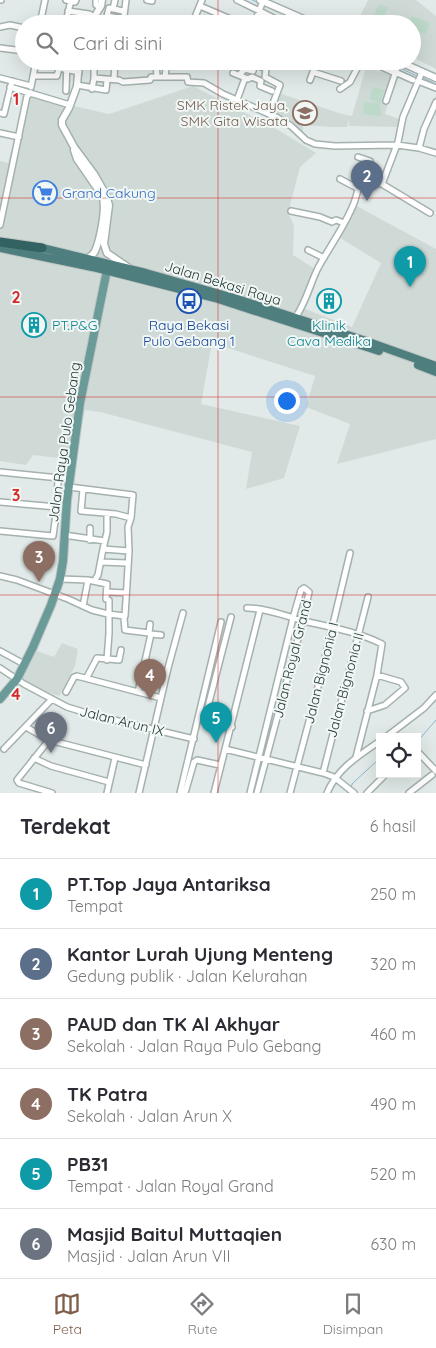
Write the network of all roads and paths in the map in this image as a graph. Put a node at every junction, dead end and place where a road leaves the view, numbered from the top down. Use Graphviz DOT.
graph roads {
  1 [pos="45,0"];
  2 [pos="66,0"];
  3 [pos="70,0"];
  4 [pos="76,0"];
  5 [pos="96,0"];
  6 [pos="115,0"];
  7 [pos="126,0"];
  8 [pos="237,0"];
  9 [pos="101,3"];
  10 [pos="201,3"];
  11 [pos="261,5"];
  12 [pos="113,9"];
  13 [pos="68,11"];
  14 [pos="123,12"];
  15 [pos="42,15"];
  16 [pos="68,15"];
  17 [pos="91,15"];
  18 [pos="95,15"];
  19 [pos="107,15"];
  20 [pos="123,15"];
  21 [pos="195,15"];
  22 [pos="224,15"];
  23 [pos="274,15"];
  24 [pos="289,15"];
  25 [pos="15,26"];
  26 [pos="0,27"];
  27 [pos="0,48"];
  28 [pos="15,50"];
  29 [pos="35,70"];
  30 [pos="58,70"];
  31 [pos="67,70"];
  32 [pos="94,70"];
  33 [pos="115,70"];
  34 [pos="157,70"];
  35 [pos="166,70"];
  36 [pos="245,70"];
  37 [pos="266,70"];
  38 [pos="356,70"];
  39 [pos="390,70"];
  40 [pos="408,70"];
  41 [pos="78,72"];
  42 [pos="313,72"];
  43 [pos="395,72"];
  44 [pos="233,73"];
  45 [pos="34,76"];
  46 [pos="242,76"];
  47 [pos="157,77"];
  48 [pos="165,77"];
  49 [pos="418,77"];
  50 [pos="0,78"];
  51 [pos="94,78"];
  52 [pos="436,78"];
  53 [pos="107,80"];
  54 [pos="114,80"];
  55 [pos="310,80"];
  56 [pos="12,81"];
  57 [pos="341,81"];
  58 [pos="77,85"];
  59 [pos="31,86"];
  60 [pos="10,87"];
  61 [pos="436,88"];
  62 [pos="92,89"];
  63 [pos="340,89"];
  64 [pos="66,91"];
  65 [pos="272,91"];
  66 [pos="31,93"];
  67 [pos="237,100"];
  68 [pos="386,101"];
  69 [pos="436,102"];
  70 [pos="70,105"];
  71 [pos="0,113"];
  72 [pos="269,114"];
  73 [pos="0,133"];
  74 [pos="19,136"];
  75 [pos="397,145"];
  76 [pos="420,148"];
  77 [pos="436,153"];
  78 [pos="358,157"];
  79 [pos="340,179"];
  80 [pos="366,180"];
  81 [pos="382,184"];
  82 [pos="359,188"];
  83 [pos="107,205"];
  84 [pos="291,211"];
  85 [pos="430,213"];
  86 [pos="344,223"];
  87 [pos="0,225"];
  88 [pos="0,238"];
  89 [pos="0,242"];
  90 [pos="0,248"];
  91 [pos="42,248"];
  92 [pos="308,250"];
  93 [pos="324,258"];
  94 [pos="86,259"];
  95 [pos="107,267"];
  96 [pos="131,270"];
  97 [pos="216,296"];
  98 [pos="295,318"];
  99 [pos="421,364"];
  100 [pos="436,366"];
  101 [pos="436,372"];
  102 [pos="0,472"];
  103 [pos="58,478"];
  104 [pos="69,483"];
  105 [pos="83,489"];
  106 [pos="0,502"];
  107 [pos="57,507"];
  108 [pos="107,514"];
  109 [pos="131,518"];
  110 [pos="90,528"];
  111 [pos="0,531"];
  112 [pos="64,535"];
  113 [pos="90,540"];
  114 [pos="105,541"];
  115 [pos="103,549"];
  116 [pos="129,551"];
  117 [pos="350,553"];
  118 [pos="101,562"];
  119 [pos="127,563"];
  120 [pos="0,576"];
  121 [pos="60,579"];
  122 [pos="88,580"];
  123 [pos="95,580"];
  124 [pos="107,592"];
  125 [pos="126,593"];
  126 [pos="55,594"];
  127 [pos="368,597"];
  128 [pos="83,606"];
  129 [pos="247,608"];
  130 [pos="260,610"];
  131 [pos="183,613"];
  132 [pos="108,614"];
  133 [pos="231,617"];
  134 [pos="124,618"];
  135 [pos="293,618"];
  136 [pos="303,620"];
  137 [pos="221,622"];
  138 [pos="150,624"];
  139 [pos="333,628"];
  140 [pos="150,634"];
  141 [pos="161,635"];
  142 [pos="359,635"];
  143 [pos="0,650"];
  144 [pos="121,650"];
  145 [pos="107,660"];
  146 [pos="24,664"];
  147 [pos="0,668"];
  148 [pos="377,675"];
  149 [pos="87,677"];
  150 [pos="17,679"];
  151 [pos="66,692"];
  152 [pos="138,692"];
  153 [pos="436,695"];
  154 [pos="161,698"];
  155 [pos="0,699"];
  156 [pos="52,699"];
  157 [pos="367,711"];
  158 [pos="26,727"];
  159 [pos="232,727"];
  160 [pos="155,730"];
  161 [pos="391,733"];
  162 [pos="194,739"];
  163 [pos="49,740"];
  164 [pos="376,744"];
  165 [pos="4,749"];
  166 [pos="225,749"];
  167 [pos="421,756"];
  168 [pos="356,757"];
  169 [pos="34,758"];
  170 [pos="115,758"];
  171 [pos="259,758"];
  172 [pos="266,760"];
  173 [pos="146,765"];
  174 [pos="220,765"];
  175 [pos="296,767"];
  176 [pos="323,773"];
  177 [pos="434,773"];
  178 [pos="334,777"];
  179 [pos="382,778"];
  180 [pos="109,782"];
  181 [pos="37,791"];
  182 [pos="52,793"];
  183 [pos="106,793"];
  184 [pos="139,793"];
  185 [pos="180,793"];
  186 [pos="185,793"];
  187 [pos="214,793"];
  188 [pos="250,793"];
  189 [pos="257,793"];
  190 [pos="290,793"];
  191 [pos="327,793"];
  192 [pos="354,793"];
  193 [pos="367,793"];
  194 [pos="409,793"];
  1 -- 15 [label="street"];
  2 -- 3 [label="street"];
  3 -- 4 [label="street"];
  3 -- 13 [label="street"];
  5 -- 9 [label="street"];
  6 -- 12 [label="street"];
  7 -- 14 [label="street"];
  8 -- 11 [label="street"];
  9 -- 18 [label="street"];
  10 -- 21 [label="street"];
  10 -- 22 [label="street"];
  11 -- 23 [label="street"];
  11 -- 24 [label="street"];
  12 -- 14 [label="street"];
  12 -- 19 [label="street"];
  13 -- 16 [label="street"];
  13 -- 17 [label="street"];
  14 -- 20 [label="street"];
  25 -- 26 [label="street"];
  27 -- 28 [label="street"];
  29 -- 45 [label="street"];
  30 -- 45 [label="street"];
  31 -- 41 [label="street"];
  31 -- 64 [label="street"];
  32 -- 51 [label="street"];
  33 -- 54 [label="street"];
  34 -- 47 [label="street"];
  35 -- 48 [label="street"];
  36 -- 46 [label="street"];
  37 -- 72 [label="street"];
  38 -- 63 [label="street"];
  39 -- 43 [label="street"];
  40 -- 49 [label="street"];
  41 -- 58 [label="street"];
  42 -- 55 [label="street"];
  42 -- 57 [label="street"];
  43 -- 49 [label="street"];
  43 -- 68 [label="street"];
  44 -- 46 [label="street"];
  45 -- 59 [label="street"];
  46 -- 65 [label="street"];
  46 -- 67 [label="street"];
  47 -- 48 [label="street"];
  47 -- 54 [label="street"];
  48 -- 67 [label="street"];
  49 -- 52 [label="street"];
  49 -- 61 [label="street"];
  49 -- 75 [label="street"];
  50 -- 56 [label="street"];
  51 -- 53 [label="street"];
  51 -- 62 [label="street"];
  53 -- 54 [label="street"];
  53 -- 62 [label="street"];
  56 -- 59 [label="street"];
  56 -- 60 [label="street"];
  58 -- 62 [label="street"];
  58 -- 70 [label="street"];
  59 -- 66 [label="street"];
  60 -- 66 [label="street"];
  60 -- 71 [label="street"];
  66 -- 70 [label="street"];
  66 -- 74 [label="street"];
  67 -- 72 [label="street"];
  69 -- 76 [label="street"];
  70 -- 83 [label="street"];
  72 -- 75 [label="street"];
  73 -- 74 [label="street"];
  74 -- 87 [label="street"];
  75 -- 76 [label="street"];
  75 -- 81 [label="street"];
  76 -- 77 [label="street"];
  78 -- 80 [label="street"];
  79 -- 82 [label="street"];
  80 -- 81 [label="street"];
  80 -- 82 [label="street"];
  81 -- 85 [label="street"];
  82 -- 86 [label="street"];
  83 -- 94 [label="street"];
  83 -- 96 [label="street"];
  84 -- 86 [label="street"];
  86 -- 93 [label="street"];
  88 -- 91 [label="highway, Jalan Bekasi Raya"];
  89 -- 91 [label="highway"];
  90 -- 95 [label="highway, Jalan Bekasi Raya"];
  91 -- 94 [label="highway, Jalan Bekasi Raya"];
  92 -- 93 [label="street"];
  93 -- 98 [label="street"];
  94 -- 95 [label="highway, Jalan Bekasi Raya"];
  95 -- 96 [label="highway, Jalan Bekasi Raya"];
  95 -- 97 [label="highway, Jalan Bekasi Raya"];
  95 -- 104 [label="main road, Jalan Raya Pulo Gebang"];
  96 -- 97 [label="highway, Jalan Bekasi Raya"];
  97 -- 98 [label="highway, Jalan Bekasi Raya"];
  97 -- 99 [label="highway, Jalan Bekasi Raya"];
  98 -- 99 [label="highway, Jalan Bekasi Raya"];
  99 -- 100 [label="highway, Jalan Bekasi Raya"];
  99 -- 101 [label="highway, Jalan Bekasi Raya"];
  102 -- 103 [label="street"];
  103 -- 104 [label="street"];
  103 -- 107 [label="street"];
  104 -- 105 [label="street"];
  104 -- 112 [label="main road, Jalan Raya Pulo Gebang"];
  105 -- 108 [label="street"];
  105 -- 109 [label="street"];
  106 -- 107 [label="street"];
  107 -- 111 [label="street"];
  108 -- 109 [label="street"];
  108 -- 114 [label="street"];
  109 -- 116 [label="street"];
  110 -- 113 [label="street"];
  112 -- 113 [label="street"];
  112 -- 121 [label="main road, Jalan Raya Pulo Gebang"];
  113 -- 114 [label="street"];
  114 -- 115 [label="street"];
  115 -- 116 [label="street"];
  115 -- 118 [label="street"];
  116 -- 119 [label="street"];
  117 -- 139 [label="street, Jalan Bignonia I"];
  118 -- 119 [label="street"];
  118 -- 123 [label="street"];
  119 -- 125 [label="street"];
  120 -- 126 [label="street"];
  121 -- 122 [label="street"];
  121 -- 126 [label="main road, Jalan Raya Pulo Gebang"];
  122 -- 123 [label="street"];
  122 -- 128 [label="street"];
  123 -- 124 [label="street"];
  124 -- 125 [label="street"];
  124 -- 132 [label="street"];
  125 -- 132 [label="street"];
  126 -- 128 [label="street"];
  126 -- 146 [label="main road, Jalan Raya Pulo Gebang"];
  127 -- 142 [label="street, Jalan Bignonia II"];
  128 -- 132 [label="street"];
  129 -- 130 [label="street"];
  130 -- 135 [label="street"];
  130 -- 159 [label="street"];
  131 -- 154 [label="street"];
  132 -- 145 [label="street"];
  133 -- 159 [label="street"];
  134 -- 140 [label="street"];
  135 -- 136 [label="street"];
  135 -- 136 [label="street, Jalan Royal Grand"];
  135 -- 171 [label="street, Jalan Royal Grand"];
  136 -- 139 [label="street"];
  136 -- 172 [label="street, Jalan Royal Grand"];
  137 -- 162 [label="street"];
  138 -- 140 [label="street"];
  139 -- 142 [label="street"];
  139 -- 175 [label="street, Jalan Bignonia I"];
  140 -- 141 [label="street"];
  140 -- 152 [label="street"];
  142 -- 148 [label="street"];
  142 -- 176 [label="street, Jalan Bignonia II"];
  143 -- 146 [label="street"];
  144 -- 145 [label="street"];
  145 -- 149 [label="street"];
  146 -- 150 [label="main road, Jalan Raya Pulo Gebang"];
  147 -- 150 [label="street, Jalan Arun IX"];
  148 -- 157 [label="street"];
  148 -- 157 [label="street"];
  149 -- 151 [label="street"];
  149 -- 152 [label="street"];
  150 -- 155 [label="main road, Jalan Raya Pulo Gebang"];
  150 -- 156 [label="street, Jalan Arun IX"];
  152 -- 154 [label="street"];
  153 -- 161 [label="street"];
  154 -- 160 [label="street"];
  156 -- 158 [label="street"];
  156 -- 160 [label="street, Jalan Arun IX"];
  157 -- 168 [label="street"];
  158 -- 163 [label="street"];
  158 -- 165 [label="street"];
  159 -- 166 [label="street"];
  160 -- 162 [label="street, Jalan Arun IX"];
  160 -- 173 [label="street"];
  162 -- 185 [label="street"];
  163 -- 169 [label="street"];
  163 -- 170 [label="street"];
  164 -- 168 [label="street"];
  166 -- 171 [label="street"];
  166 -- 174 [label="street"];
  167 -- 177 [label="street"];
  168 -- 178 [label="street"];
  169 -- 180 [label="street"];
  169 -- 181 [label="street"];
  170 -- 173 [label="street"];
  170 -- 180 [label="street"];
  171 -- 172 [label="street"];
  171 -- 188 [label="street, Jalan Royal Grand"];
  172 -- 175 [label="street"];
  172 -- 189 [label="street, Jalan Royal Grand"];
  173 -- 184 [label="street"];
  174 -- 186 [label="street"];
  174 -- 187 [label="street"];
  175 -- 176 [label="street"];
  175 -- 190 [label="street, Jalan Bignonia I"];
  176 -- 178 [label="street"];
  177 -- 194 [label="street"];
  178 -- 191 [label="street"];
  178 -- 192 [label="street"];
  179 -- 193 [label="street"];
  180 -- 183 [label="street"];
  181 -- 182 [label="street"];
}
